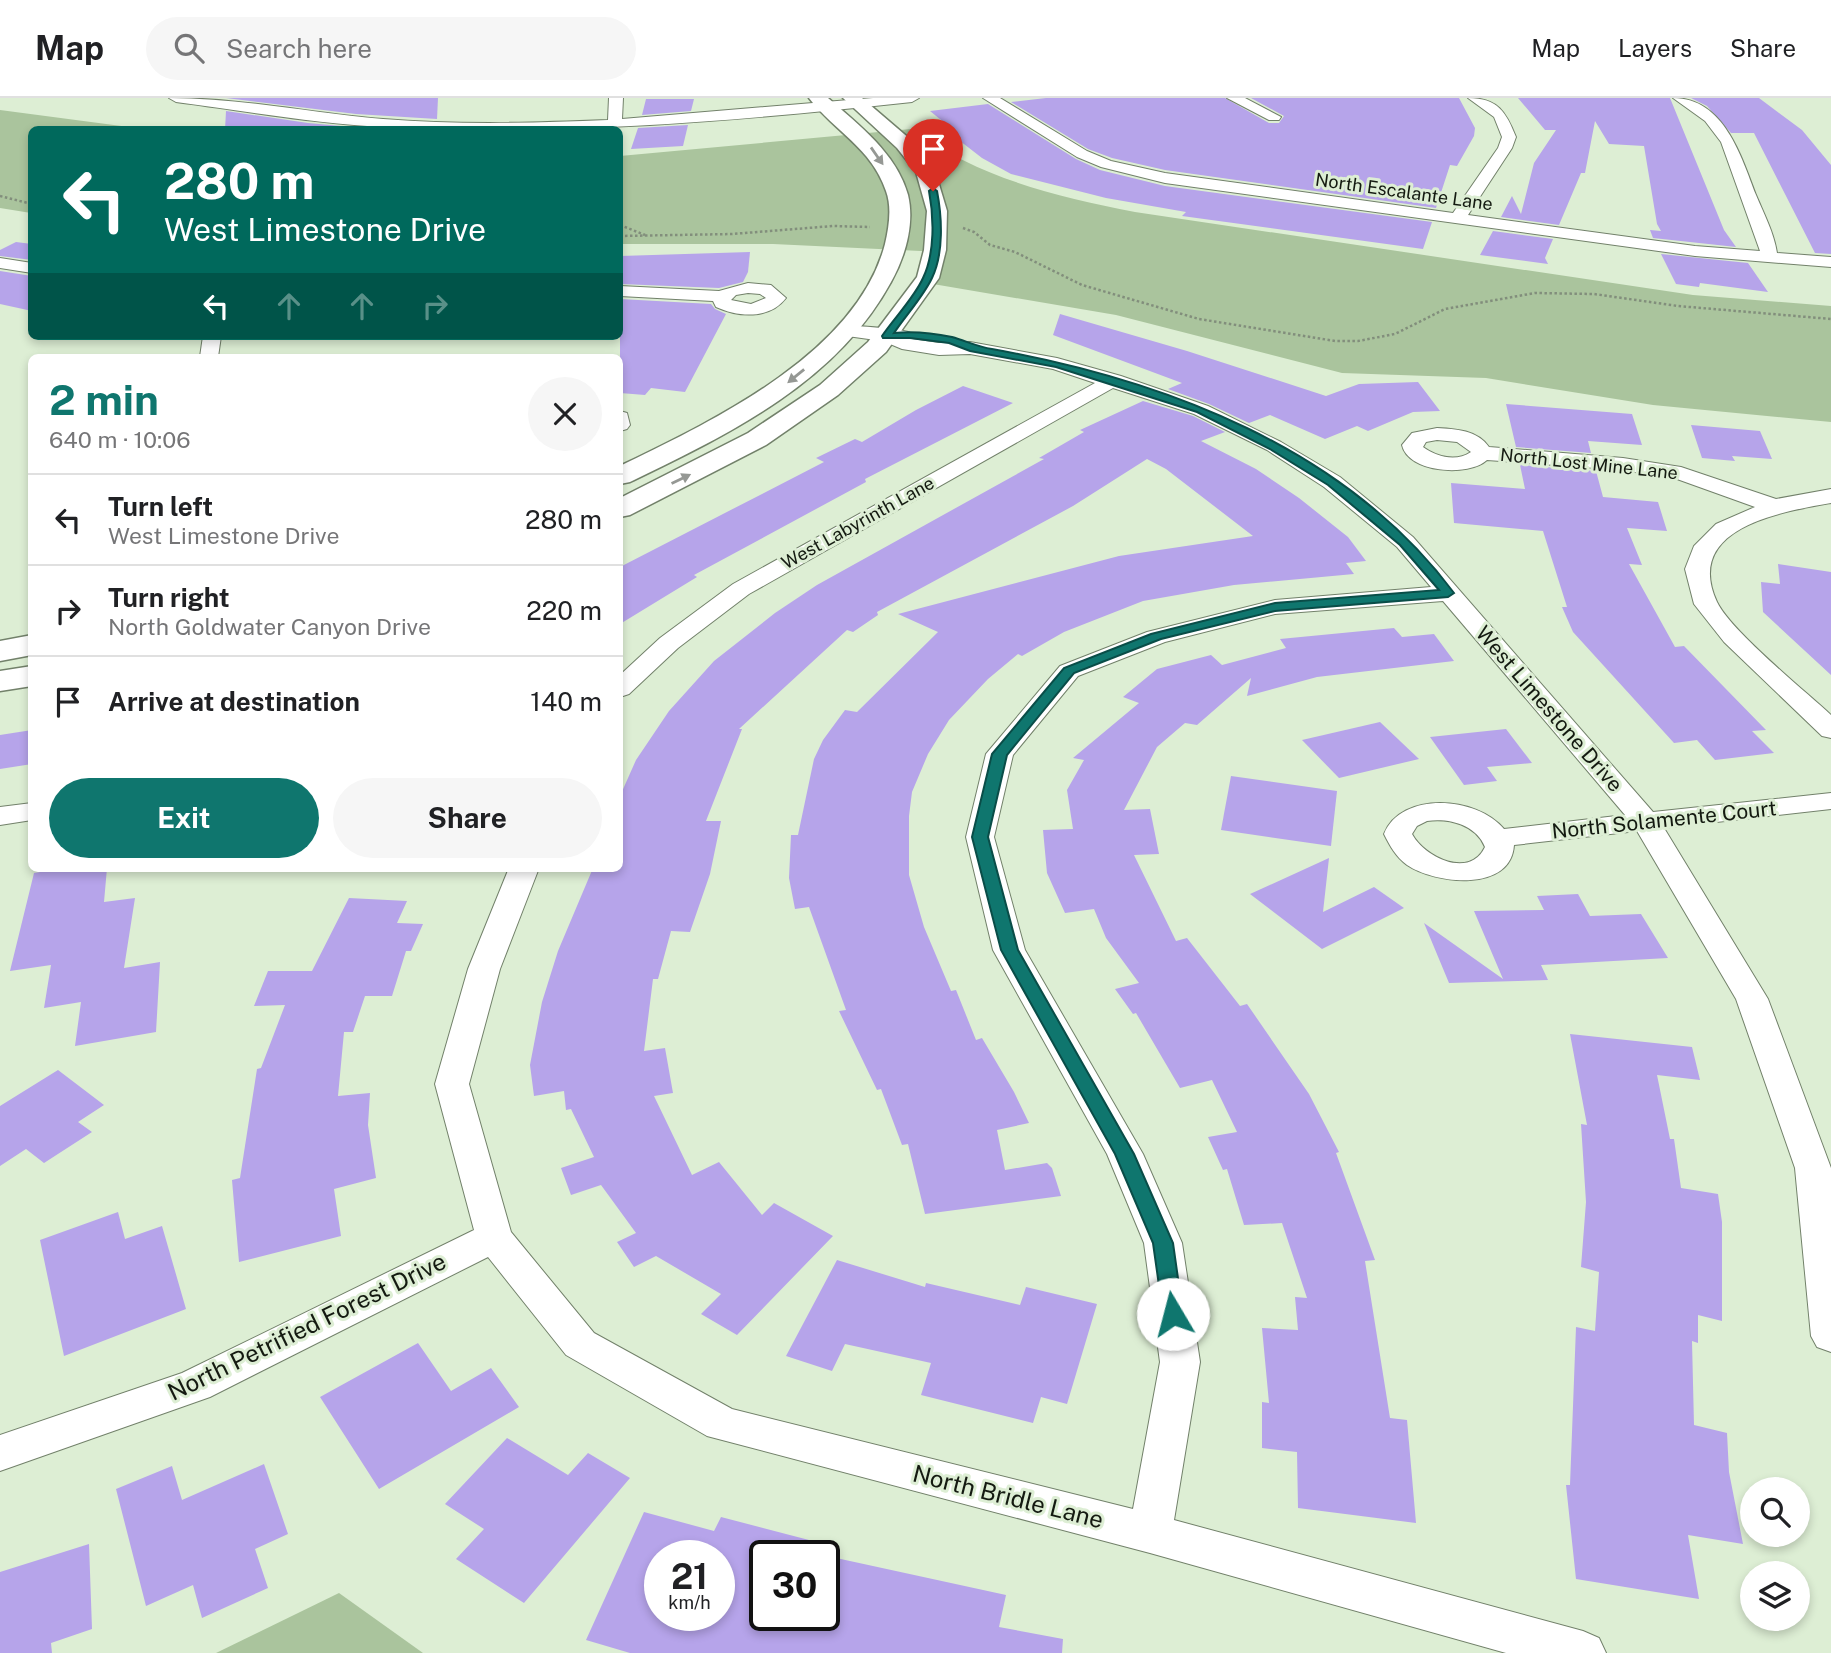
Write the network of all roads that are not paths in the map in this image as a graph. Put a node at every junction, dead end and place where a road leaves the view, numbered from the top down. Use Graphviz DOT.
graph roads {
  1 [pos="176,98"];
  2 [pos="616,98"];
  3 [pos="912,98"];
  4 [pos="990,98"];
  5 [pos="1234,98"];
  6 [pos="1475,98"];
  7 [pos="1680,98"];
  8 [pos="860,100"];
  9 [pos="823,103"];
  10 [pos="358,108"];
  11 [pos="1274,117"];
  12 [pos="335,118"];
  13 [pos="615,124"];
  14 [pos="456,126"];
  15 [pos="560,126"];
  16 [pos="1457,219"];
  17 [pos="1769,257"];
  18 [pos="1831,262"];
  19 [pos="2,264"];
  20 [pos="28,267"];
  21 [pos="623,291"];
  22 [pos="722,296"];
  23 [pos="847,331"];
  24 [pos="887,336"];
  25 [pos="1114,380"];
  26 [pos="1482,453"];
  27 [pos="623,475"];
  28 [pos="1831,496"];
  29 [pos="1774,506"];
  30 [pos="623,508"];
  31 [pos="1448,593"];
  32 [pos="28,646"];
  33 [pos="0,651"];
  34 [pos="28,677"];
  35 [pos="0,681"];
  36 [pos="623,686"];
  37 [pos="1831,729"];
  38 [pos="1831,801"];
  39 [pos="28,812"];
  40 [pos="0,816"];
  41 [pos="1647,823"];
  42 [pos="1497,838"];
  43 [pos="522,872"];
  44 [pos="494,1237"];
  45 [pos="1831,1336"];
  46 [pos="0,1453"];
  47 [pos="1150,1533"];
  48 [pos="1583,1653"];
  1 -- 12 [label="street"];
  2 -- 13 [label="street"];
  3 -- 8 [label="street"];
  4 -- 16 [label="street, North Escalante Lane"];
  5 -- 11 [label="street"];
  6 -- 16 [label="street"];
  7 -- 17 [label="street"];
  8 -- 9 [label="street"];
  8 -- 24 [label="street"];
  9 -- 13 [label="street"];
  9 -- 23 [label="street, one-way"];
  10 -- 12 [label="street"];
  12 -- 14 [label="street"];
  13 -- 15 [label="street"];
  16 -- 17 [label="street, North Escalante Lane"];
  17 -- 18 [label="street, North Escalante Lane"];
  19 -- 20 [label="street"];
  21 -- 22 [label="street"];
  23 -- 24 [label="street, West Limestone Drive"];
  23 -- 27 [label="street, one-way"];
  24 -- 25 [label="street, West Limestone Drive"];
  30 -- 24 [label="street, one-way"];
  25 -- 31 [label="street, West Limestone Drive"];
  25 -- 36 [label="street, West Labyrinth Lane"];
  26 -- 29 [label="street, North Lost Mine Lane"];
  28 -- 29 [label="street"];
  29 -- 37 [label="street"];
  31 -- 41 [label="street, West Limestone Drive"];
  31 -- 47 [label="street"];
  32 -- 33 [label="street"];
  34 -- 35 [label="street"];
  38 -- 41 [label="street, North Solamente Court"];
  39 -- 40 [label="street"];
  41 -- 42 [label="street, North Solamente Court"];
  41 -- 45 [label="street, West Limestone Drive"];
  43 -- 44 [label="street"];
  44 -- 46 [label="street, North Petrified Forest Drive"];
  44 -- 47 [label="street, North Bridle Lane"];
  47 -- 48 [label="street, North Bridle Lane"];
}
